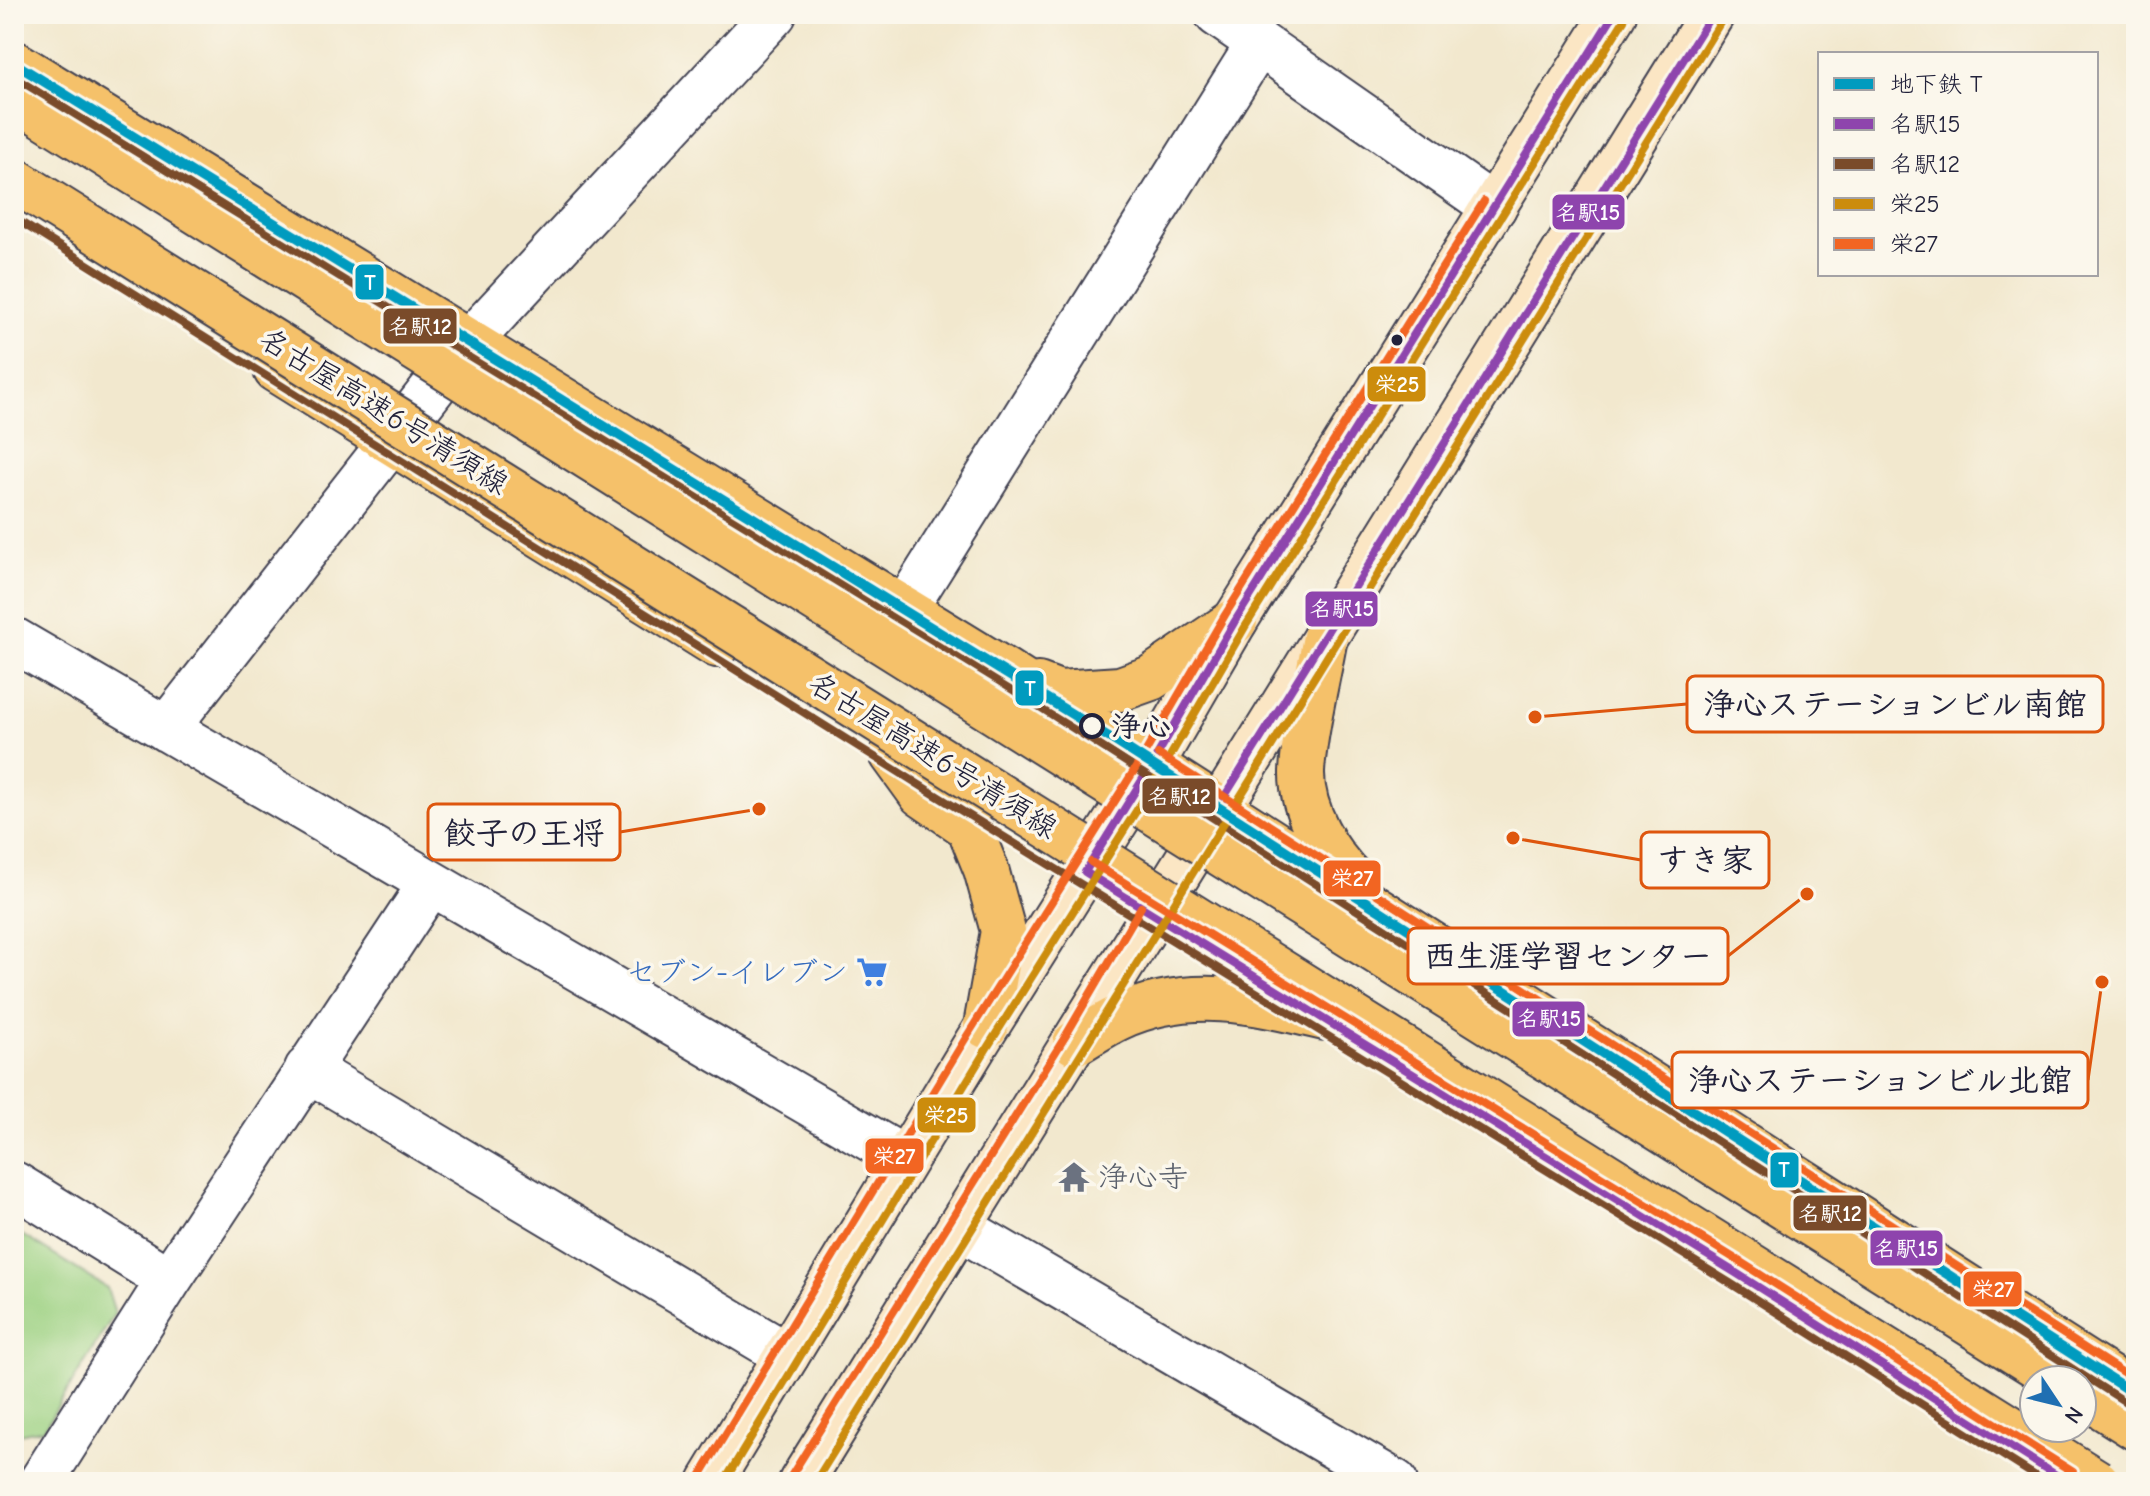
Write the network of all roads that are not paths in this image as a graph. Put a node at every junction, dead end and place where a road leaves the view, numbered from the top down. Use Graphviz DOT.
graph roads {
  1 [pos="774,14"];
  2 [pos="1217,14"];
  3 [pos="1614,14"];
  4 [pos="1712,14"];
  5 [pos="1259,43"];
  6 [pos="14,63"];
  7 [pos="14,97"];
  8 [pos="14,180"];
  9 [pos="14,204"];
  10 [pos="1494,207"];
  11 [pos="469,342"];
  12 [pos="391,442"];
  13 [pos="904,610"];
  14 [pos="1235,621"];
  15 [pos="1325,637"];
  16 [pos="14,640"];
  17 [pos="1002,670"];
  18 [pos="166,729"];
  19 [pos="892,754"];
  20 [pos="1152,764"];
  21 [pos="1218,807"];
  22 [pos="1085,872"];
  23 [pos="431,883"];
  24 [pos="1151,913"];
  25 [pos="1388,914"];
  26 [pos="1325,1018"];
  27 [pos="986,1026"];
  28 [pos="1075,1043"];
  29 [pos="307,1069"];
  30 [pos="905,1159"];
  31 [pos="14,1184"];
  32 [pos="959,1227"];
  33 [pos="169,1280"];
  34 [pos="787,1355"];
  35 [pos="2034,1364"];
  36 [pos="2136,1395"];
  37 [pos="2098,1404"];
  38 [pos="2136,1428"];
  39 [pos="1343,1469"];
  40 [pos="14,1476"];
  41 [pos="24,1482"];
  42 [pos="41,1482"];
  43 [pos="710,1482"];
  44 [pos="801,1482"];
  45 [pos="1395,1482"];
  46 [pos="2067,1482"];
  47 [pos="2097,1482"];
  1 -- 11 [label="street"];
  2 -- 5 [label="street"];
  3 -- 10 [label="street"];
  4 -- 15 [label="street"];
  5 -- 10 [label="street"];
  5 -- 13 [label="street"];
  6 -- 11 [label="main road"];
  7 -- 35 [label="main road, bridge"];
  8 -- 47 [label="main road, 名古屋高速6号清須線, bridge"];
  9 -- 12 [label="main road"];
  10 -- 14 [label="street"];
  11 -- 12 [label="street"];
  11 -- 13 [label="main road"];
  12 -- 18 [label="street"];
  12 -- 19 [label="main road"];
  13 -- 17 [label="main road"];
  14 -- 17 [label="main road"];
  14 -- 20 [label="street"];
  15 -- 21 [label="street"];
  15 -- 25 [label="main road"];
  16 -- 18 [label="street"];
  17 -- 20 [label="main road"];
  18 -- 23 [label="street"];
  19 -- 22 [label="main road"];
  19 -- 27 [label="main road"];
  20 -- 21 [label="main road"];
  20 -- 22 [label="street"];
  21 -- 24 [label="street"];
  21 -- 25 [label="main road"];
  22 -- 24 [label="main road"];
  22 -- 27 [label="street"];
  23 -- 29 [label="street"];
  23 -- 30 [label="street"];
  24 -- 26 [label="main road"];
  24 -- 28 [label="street"];
  25 -- 36 [label="main road"];
  26 -- 28 [label="main road"];
  26 -- 46 [label="main road"];
  27 -- 30 [label="street"];
  28 -- 32 [label="street"];
  29 -- 33 [label="street"];
  29 -- 34 [label="street"];
  30 -- 34 [label="street"];
  31 -- 33 [label="street"];
  32 -- 39 [label="street"];
  32 -- 44 [label="street"];
  33 -- 42 [label="street"];
  34 -- 43 [label="street"];
  37 -- 38 [label="main road"];
  39 -- 45 [label="street"];
  40 -- 41 [label="street"];
}
